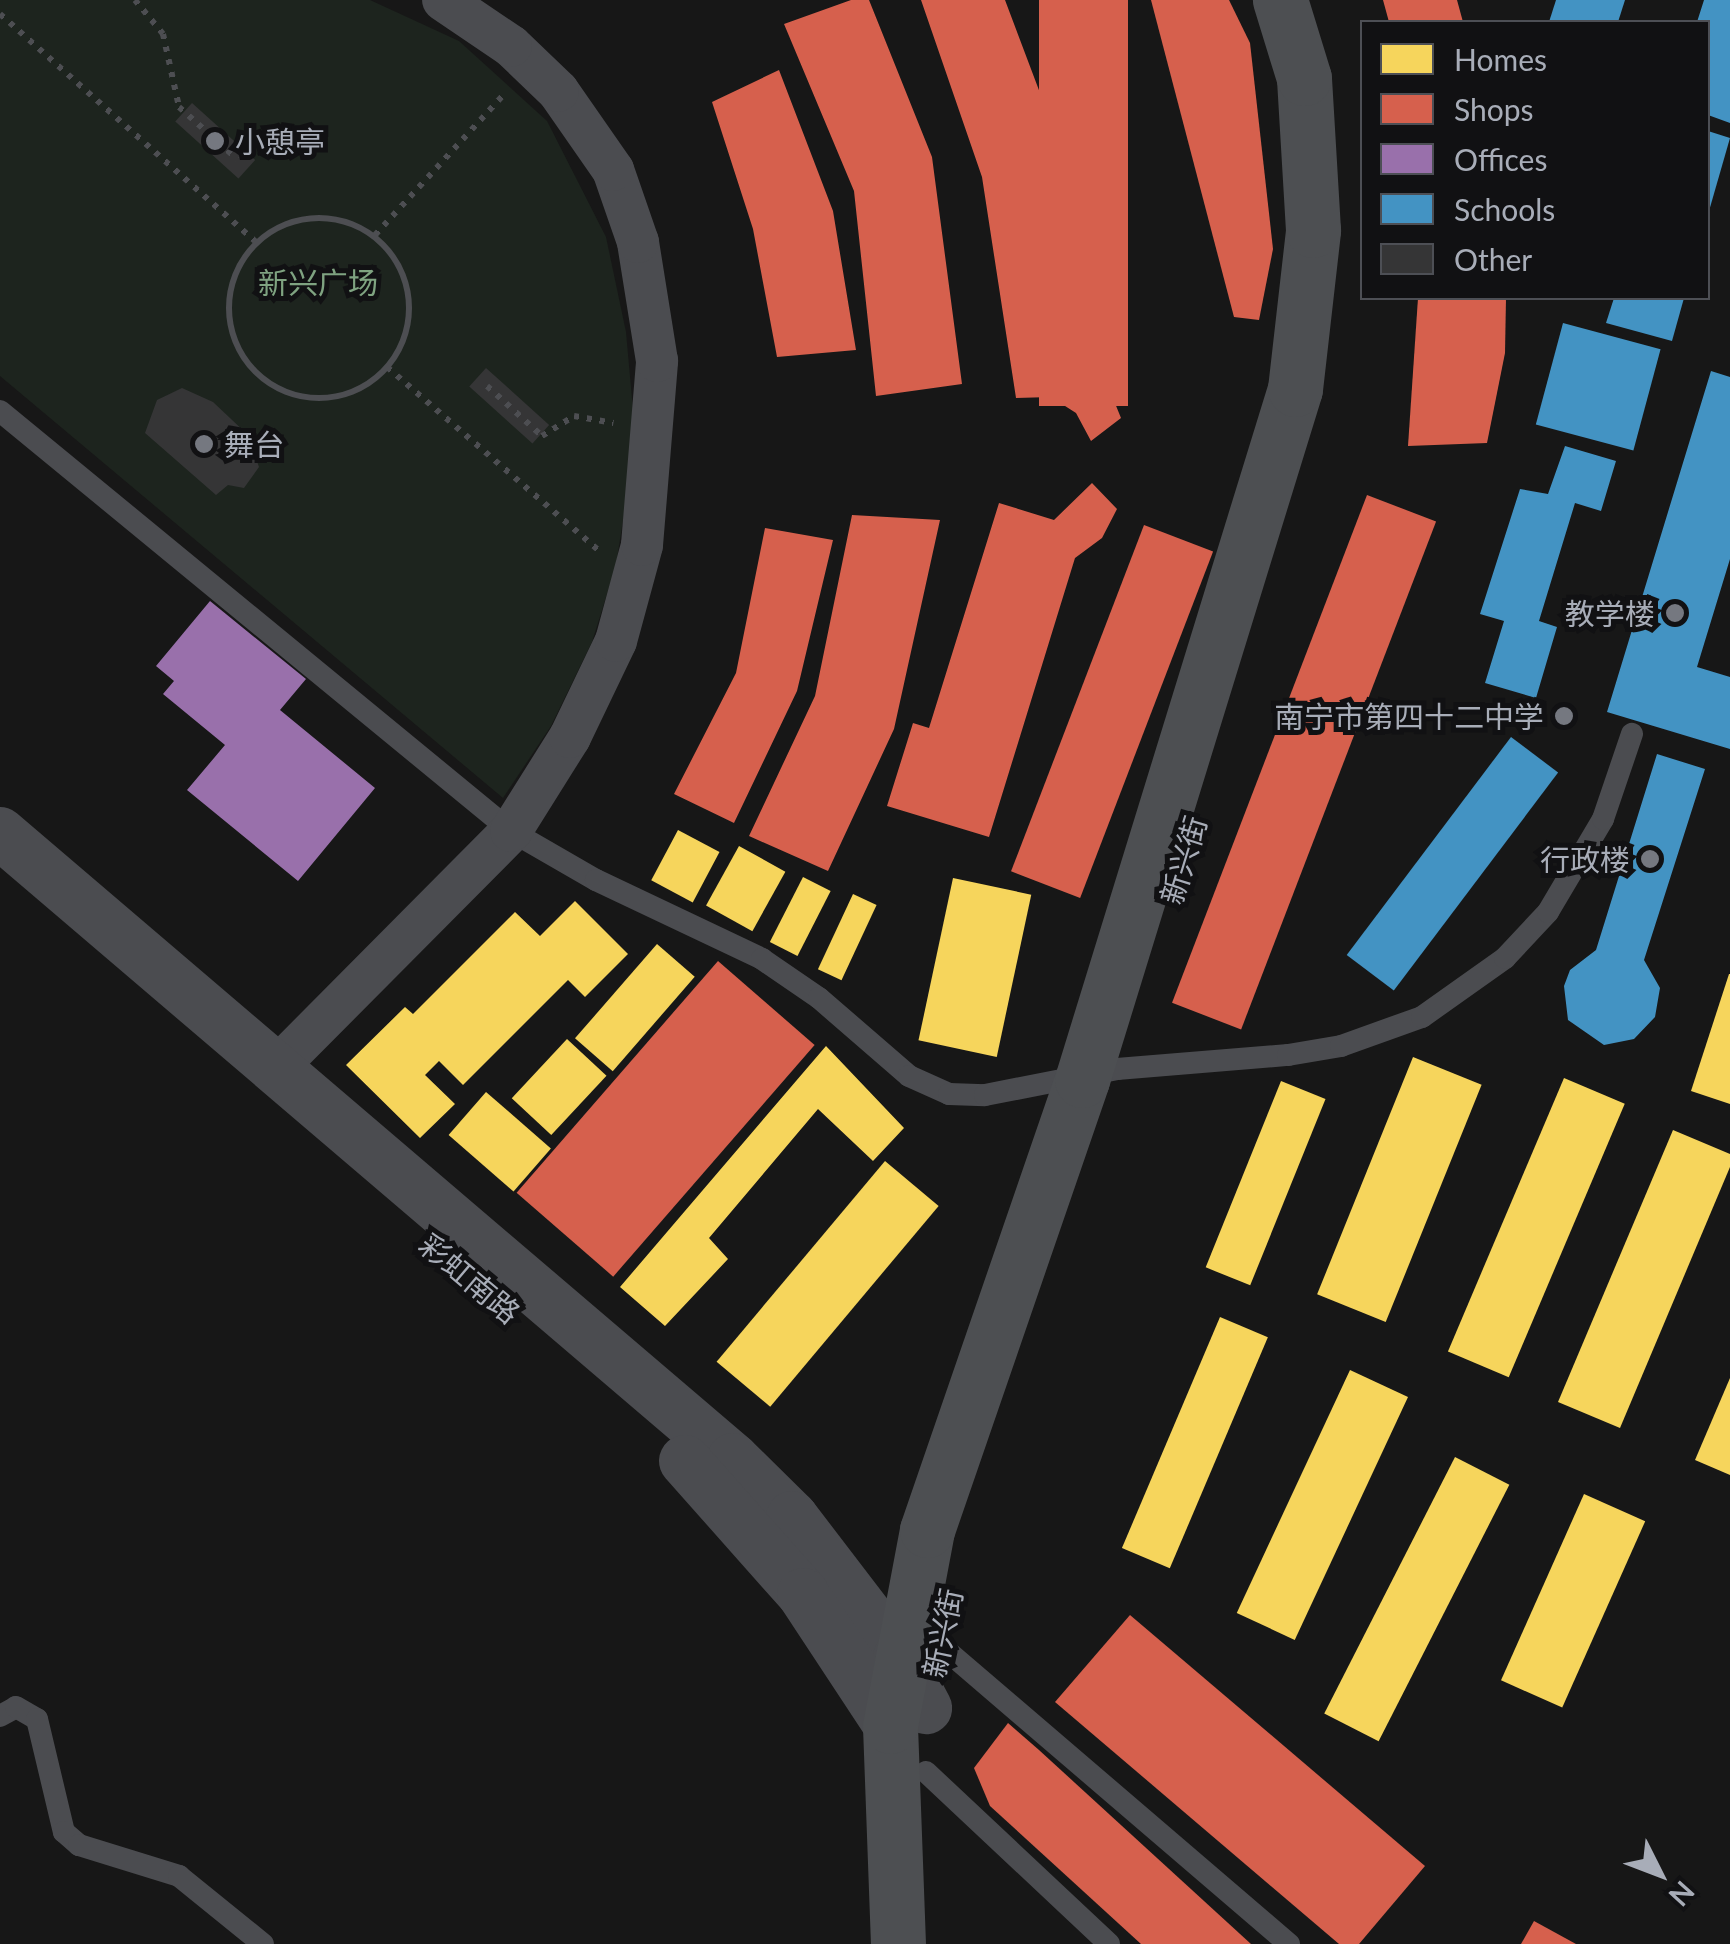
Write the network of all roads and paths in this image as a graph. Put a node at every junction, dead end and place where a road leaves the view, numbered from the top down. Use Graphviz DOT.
graph roads {
  1 [pos="136,0"];
  2 [pos="443,0"];
  3 [pos="1280,0"];
  4 [pos="1316,0"];
  5 [pos="0,14"];
  6 [pos="512,84"];
  7 [pos="237,159"];
  8 [pos="375,236"];
  9 [pos="256,243"];
  10 [pos="388,367"];
  11 [pos="487,386"];
  12 [pos="0,411"];
  13 [pos="653,432"];
  14 [pos="616,565"];
  15 [pos="1632,734"];
  16 [pos="511,831"];
  17 [pos="0,832"];
  18 [pos="0,875"];
  19 [pos="276,1068"];
  20 [pos="1100,1075"];
  21 [pos="919,1650"];
  22 [pos="0,1716"];
  23 [pos="908,1717"];
  24 [pos="926,1772"];
  25 [pos="262,1944"];
  26 [pos="898,1944"];
  27 [pos="933,1944"];
  28 [pos="1109,1944"];
  29 [pos="1289,1944"];
  1 -- 7 [label="path"];
  2 -- 13 [label="street"];
  3 -- 20 [label="main road, 新兴街"];
  4 -- 20 [label="main road, 新兴街"];
  5 -- 9 [label="path"];
  6 -- 8 [label="path"];
  8 -- 9 [label="path"];
  8 -- 10 [label="path"];
  9 -- 10 [label="path"];
  10 -- 14 [label="path"];
  11 -- 13 [label="path"];
  12 -- 16 [label="lane"];
  13 -- 16 [label="street"];
  15 -- 20 [label="lane"];
  16 -- 19 [label="street"];
  16 -- 20 [label="lane"];
  17 -- 19 [label="street, 彩虹南路"];
  18 -- 23 [label="street, 彩虹南路"];
  19 -- 21 [label="street, 彩虹南路"];
  20 -- 21 [label="main road, 新兴街"];
  21 -- 23 [label="main road, 新兴街"];
  21 -- 29 [label="lane"];
  22 -- 25 [label="lane"];
  23 -- 24 [label="main road"];
  23 -- 26 [label="main road"];
  24 -- 27 [label="main road"];
  24 -- 28 [label="lane"];
}
